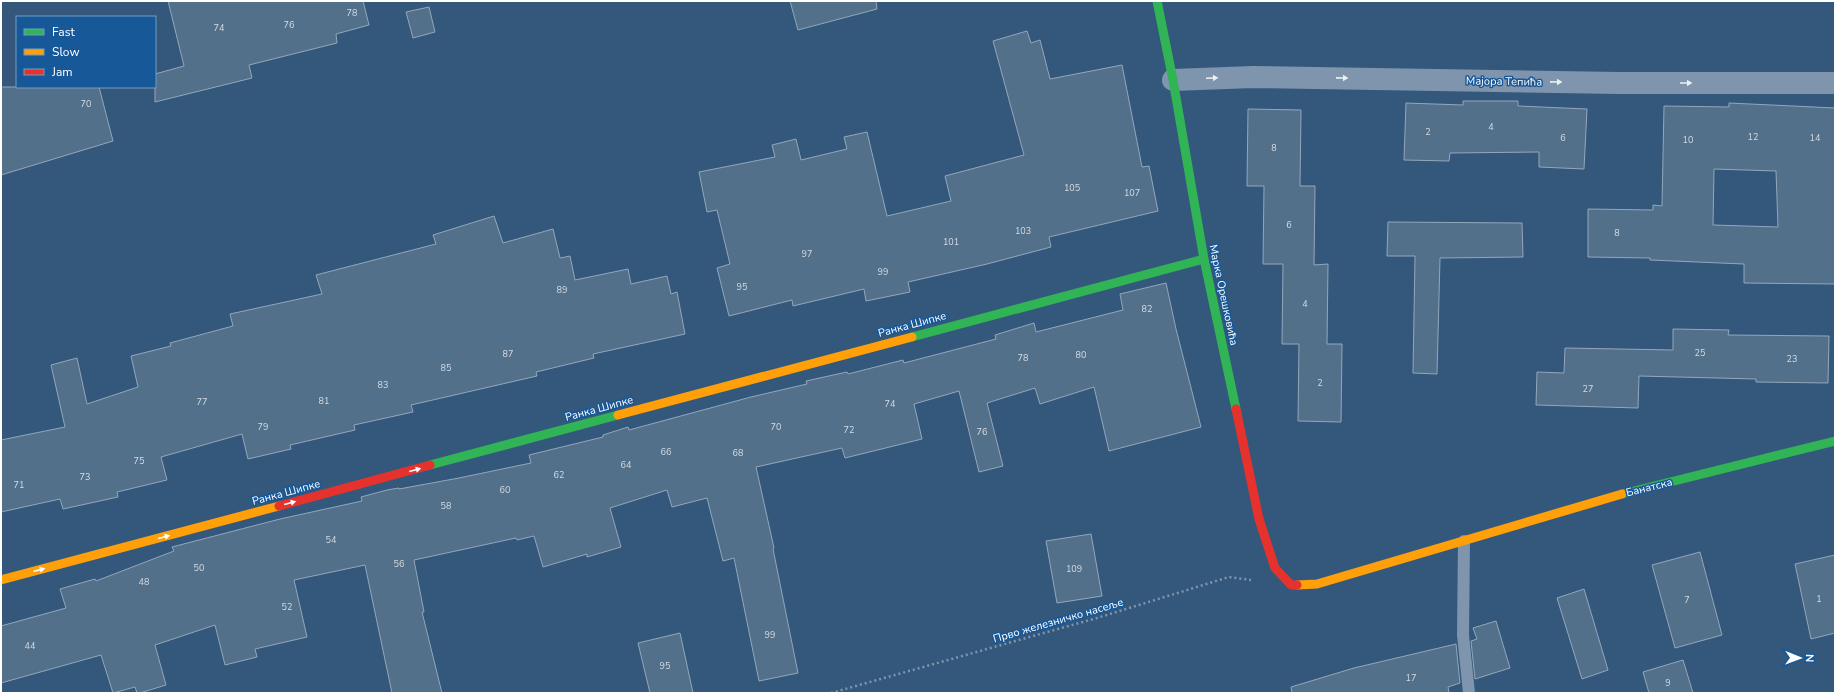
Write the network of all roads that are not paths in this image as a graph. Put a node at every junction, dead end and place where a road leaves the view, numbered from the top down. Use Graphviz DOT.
graph roads {
  1 [pos="1157,1"];
  2 [pos="1174,80"];
  3 [pos="1835,83"];
  4 [pos="1204,259"];
  5 [pos="1835,441"];
  6 [pos="1464,541"];
  7 [pos="1,580"];
  8 [pos="1291,585"];
  9 [pos="1469,693"];
  1 -- 2 [label="street, Марка Орешковића"];
  2 -- 3 [label="street, Мајора Тепића, one-way"];
  2 -- 4 [label="street, Марка Орешковића"];
  7 -- 4 [label="street, Ранка Шипке, one-way"];
  4 -- 8 [label="street, Марка Орешковића"];
  5 -- 6 [label="street, Банатска"];
  6 -- 8 [label="street, Банатска"];
  6 -- 9 [label="lane"];
}
